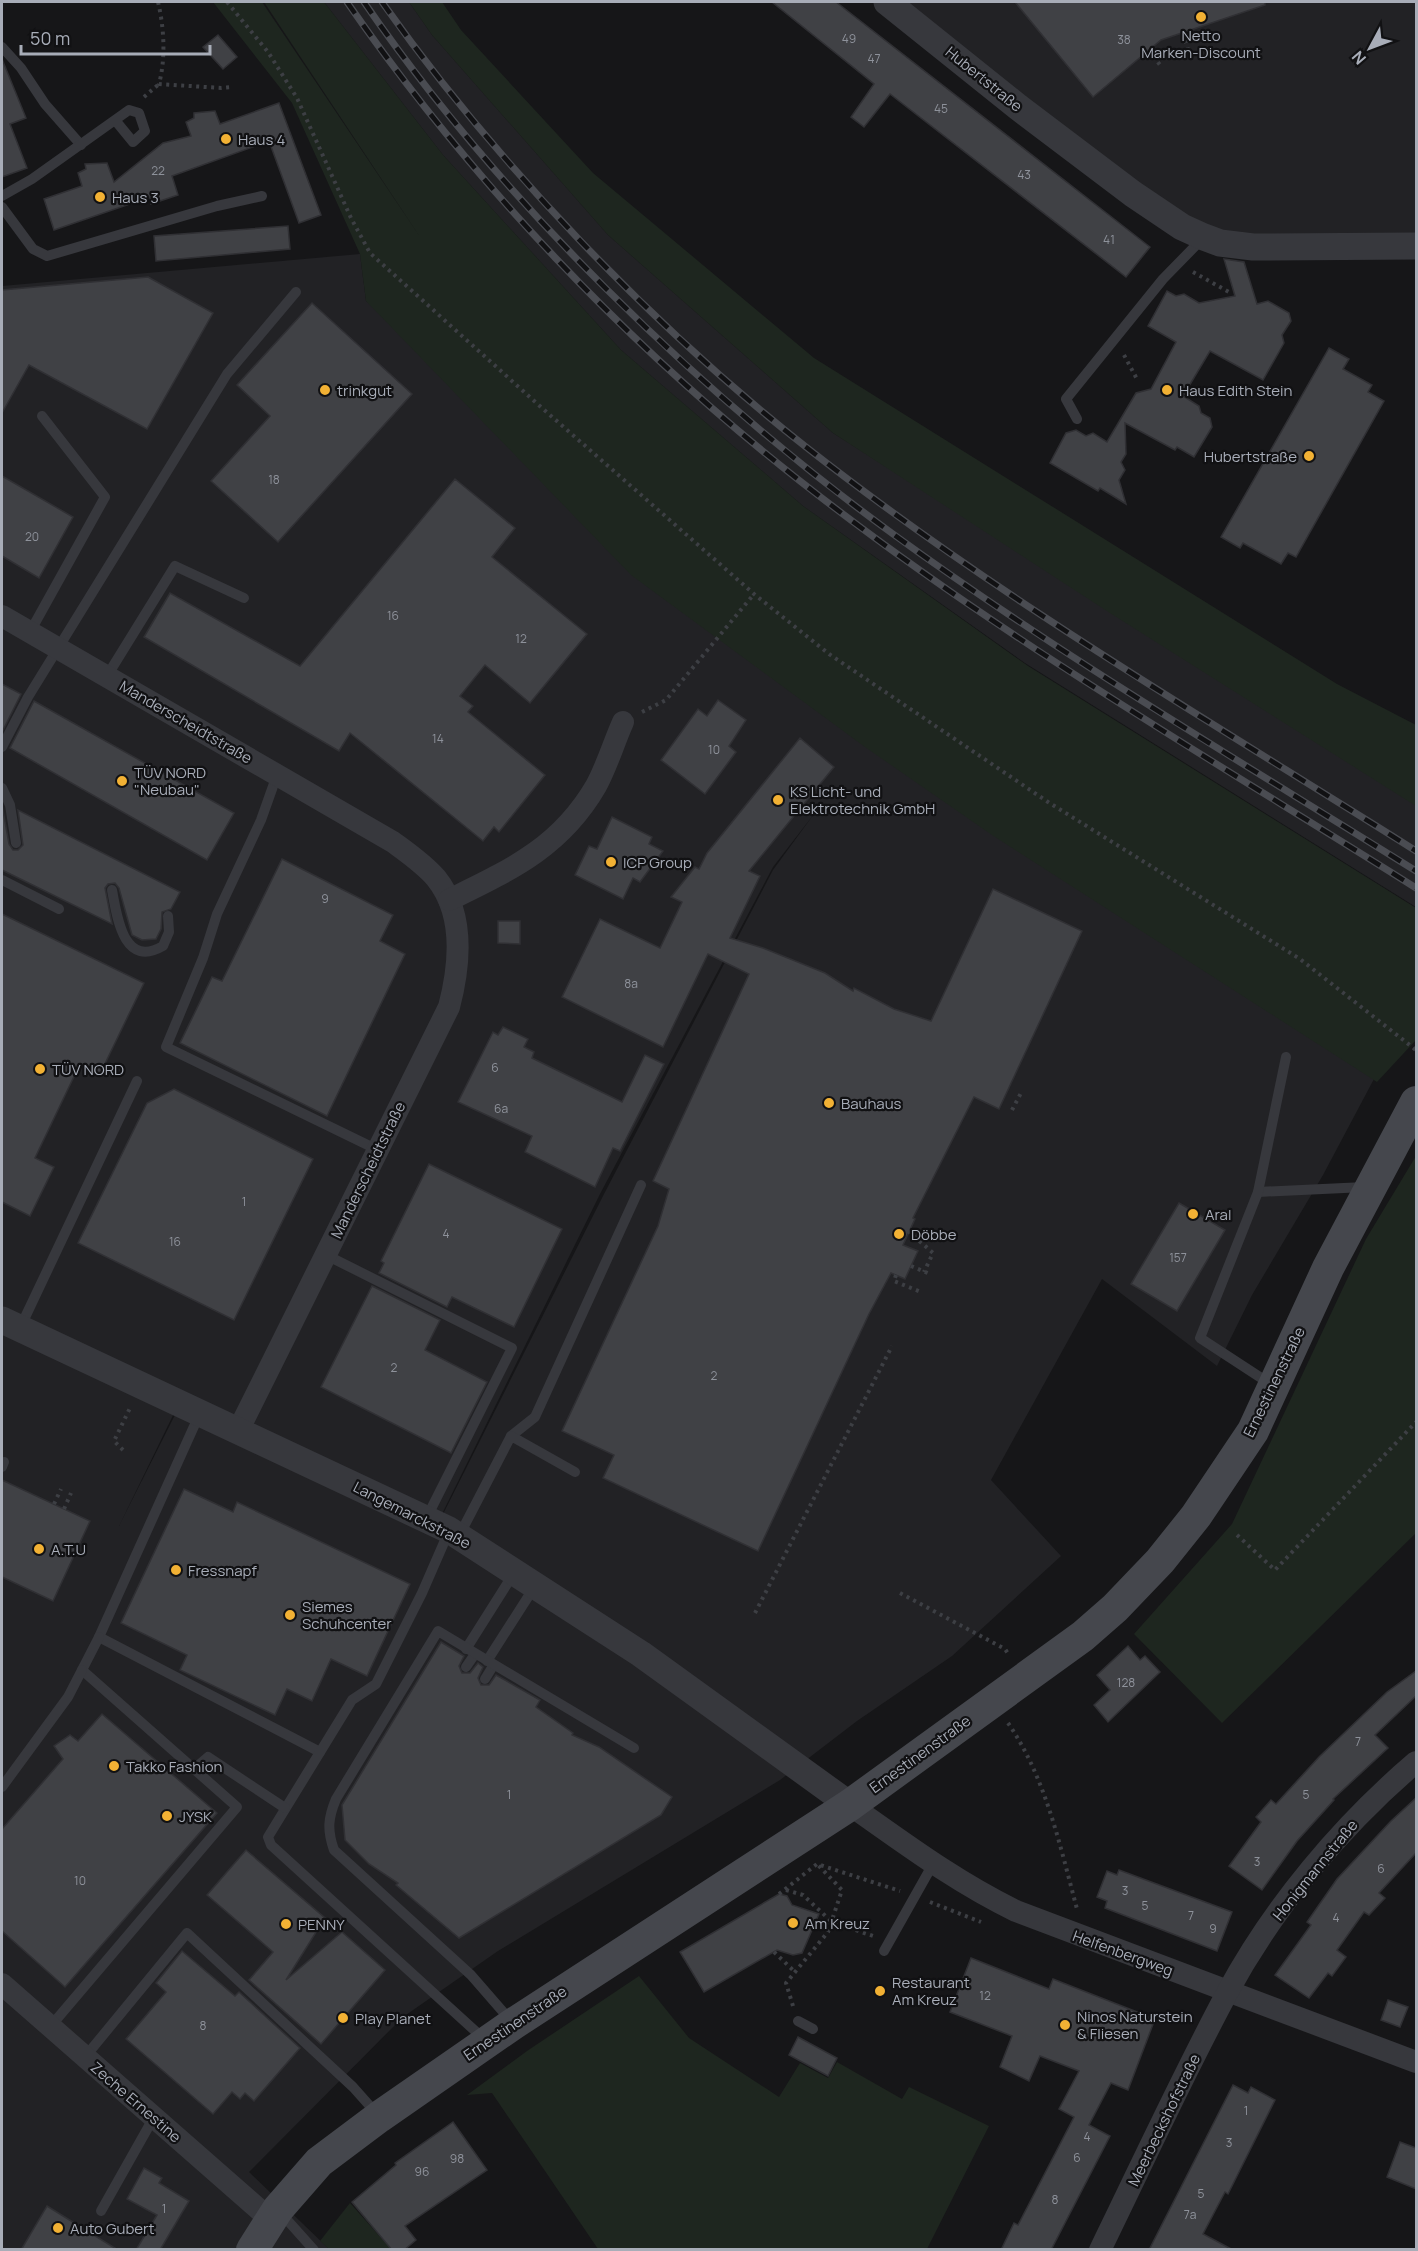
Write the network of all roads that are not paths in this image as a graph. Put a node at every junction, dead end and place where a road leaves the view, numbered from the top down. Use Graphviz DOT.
graph roads {
  1 [pos="887,2"];
  2 [pos="2,46"];
  3 [pos="115,120"];
  4 [pos="81,145"];
  5 [pos="262,195"];
  6 [pos="2,196"];
  7 [pos="2,207"];
  8 [pos="1204,237"];
  9 [pos="1416,246"];
  10 [pos="296,292"];
  11 [pos="42,416"];
  12 [pos="1077,419"];
  13 [pos="244,598"];
  14 [pos="2,618"];
  15 [pos="30,632"];
  16 [pos="58,648"];
  17 [pos="107,676"];
  18 [pos="623,722"];
  19 [pos="2,747"];
  20 [pos="277,775"];
  21 [pos="2,788"];
  22 [pos="16,843"];
  23 [pos="2,880"];
  24 [pos="112,890"];
  25 [pos="449,900"];
  26 [pos="59,909"];
  27 [pos="168,916"];
  28 [pos="1286,1057"];
  29 [pos="137,1082"];
  30 [pos="1416,1102"];
  31 [pos="378,1150"];
  32 [pos="641,1185"];
  33 [pos="1371,1187"];
  34 [pos="1258,1192"];
  35 [pos="326,1255"];
  36 [pos="10,1324"];
  37 [pos="1274,1386"];
  38 [pos="200,1413"];
  39 [pos="238,1431"];
  40 [pos="511,1436"];
  41 [pos="575,1472"];
  42 [pos="445,1529"];
  43 [pos="525,1579"];
  44 [pos="99,1637"];
  45 [pos="471,1651"];
  46 [pos="490,1663"];
  47 [pos="466,1667"];
  48 [pos="82,1670"];
  49 [pos="485,1679"];
  50 [pos="633,1748"];
  51 [pos="320,1752"];
  52 [pos="1416,1762"];
  53 [pos="194,1769"];
  54 [pos="2,1787"];
  55 [pos="850,1805"];
  56 [pos="285,1808"];
  57 [pos="933,1864"];
  58 [pos="886,1947"];
  59 [pos="2,1984"];
  60 [pos="1228,1991"];
  61 [pos="798,2021"];
  62 [pos="513,2024"];
  63 [pos="50,2027"];
  64 [pos="813,2029"];
  65 [pos="487,2042"];
  66 [pos="85,2056"];
  67 [pos="1416,2062"];
  68 [pos="154,2117"];
  69 [pos="379,2117"];
  70 [pos="101,2211"];
  71 [pos="274,2215"];
  72 [pos="252,2250"];
  73 [pos="314,2250"];
  74 [pos="1100,2250"];
  1 -- 8 [label="street, Hubertstraße"];
  2 -- 4 [label="lane"];
  3 -- 4 [label="lane"];
  4 -- 6 [label="lane"];
  5 -- 7 [label="lane"];
  8 -- 9 [label="street, Hubertstraße"];
  8 -- 12 [label="lane"];
  10 -- 16 [label="lane"];
  11 -- 15 [label="lane"];
  13 -- 17 [label="lane"];
  14 -- 15 [label="street, Manderscheidtstraße"];
  15 -- 16 [label="street, Manderscheidtstraße"];
  16 -- 17 [label="street, Manderscheidtstraße"];
  16 -- 19 [label="lane"];
  17 -- 20 [label="street, Manderscheidtstraße"];
  18 -- 25 [label="street"];
  20 -- 25 [label="street, Manderscheidtstraße"];
  20 -- 31 [label="lane"];
  21 -- 22 [label="lane"];
  23 -- 26 [label="lane"];
  24 -- 27 [label="lane"];
  25 -- 31 [label="street, Manderscheidtstraße"];
  28 -- 34 [label="lane"];
  29 -- 36 [label="lane"];
  30 -- 33 [label="main road, Ernestinenstraße"];
  31 -- 35 [label="street, Manderscheidtstraße"];
  32 -- 40 [label="lane"];
  33 -- 34 [label="lane"];
  33 -- 37 [label="main road, Ernestinenstraße"];
  34 -- 37 [label="lane"];
  35 -- 39 [label="street, Manderscheidtstraße"];
  35 -- 42 [label="lane"];
  36 -- 38 [label="street, Langemarckstraße"];
  37 -- 55 [label="main road, Ernestinenstraße"];
  38 -- 39 [label="street, Langemarckstraße"];
  38 -- 44 [label="lane"];
  39 -- 42 [label="street, Langemarckstraße"];
  40 -- 41 [label="lane"];
  40 -- 42 [label="lane"];
  42 -- 43 [label="street, Langemarckstraße"];
  42 -- 51 [label="lane"];
  43 -- 45 [label="lane"];
  43 -- 46 [label="lane"];
  43 -- 55 [label="street, Langemarckstraße"];
  44 -- 48 [label="lane"];
  44 -- 51 [label="lane"];
  45 -- 46 [label="lane"];
  45 -- 47 [label="lane"];
  45 -- 62 [label="lane"];
  46 -- 49 [label="lane"];
  46 -- 50 [label="lane"];
  48 -- 53 [label="lane"];
  48 -- 54 [label="lane"];
  51 -- 56 [label="lane"];
  52 -- 60 [label="street, Honigmannstraße"];
  53 -- 56 [label="lane"];
  53 -- 63 [label="lane"];
  55 -- 57 [label="street, Helfenbergweg"];
  55 -- 62 [label="main road, Ernestinenstraße"];
  56 -- 65 [label="lane"];
  57 -- 58 [label="lane"];
  57 -- 60 [label="street, Helfenbergweg"];
  59 -- 63 [label="street, Zeche Ernestine"];
  60 -- 67 [label="street, Helfenbergweg"];
  60 -- 74 [label="street, Meerbeckshofstraße"];
  61 -- 64 [label="lane"];
  62 -- 65 [label="main road, Ernestinenstraße"];
  63 -- 66 [label="street, Zeche Ernestine"];
  65 -- 69 [label="main road, Ernestinenstraße"];
  66 -- 68 [label="street, Zeche Ernestine"];
  66 -- 69 [label="lane"];
  68 -- 70 [label="lane"];
  68 -- 71 [label="street, Zeche Ernestine"];
  69 -- 71 [label="main road, Ernestinenstraße"];
  71 -- 72 [label="main road, Ernestinenstraße"];
  71 -- 73 [label="lane"];
}
